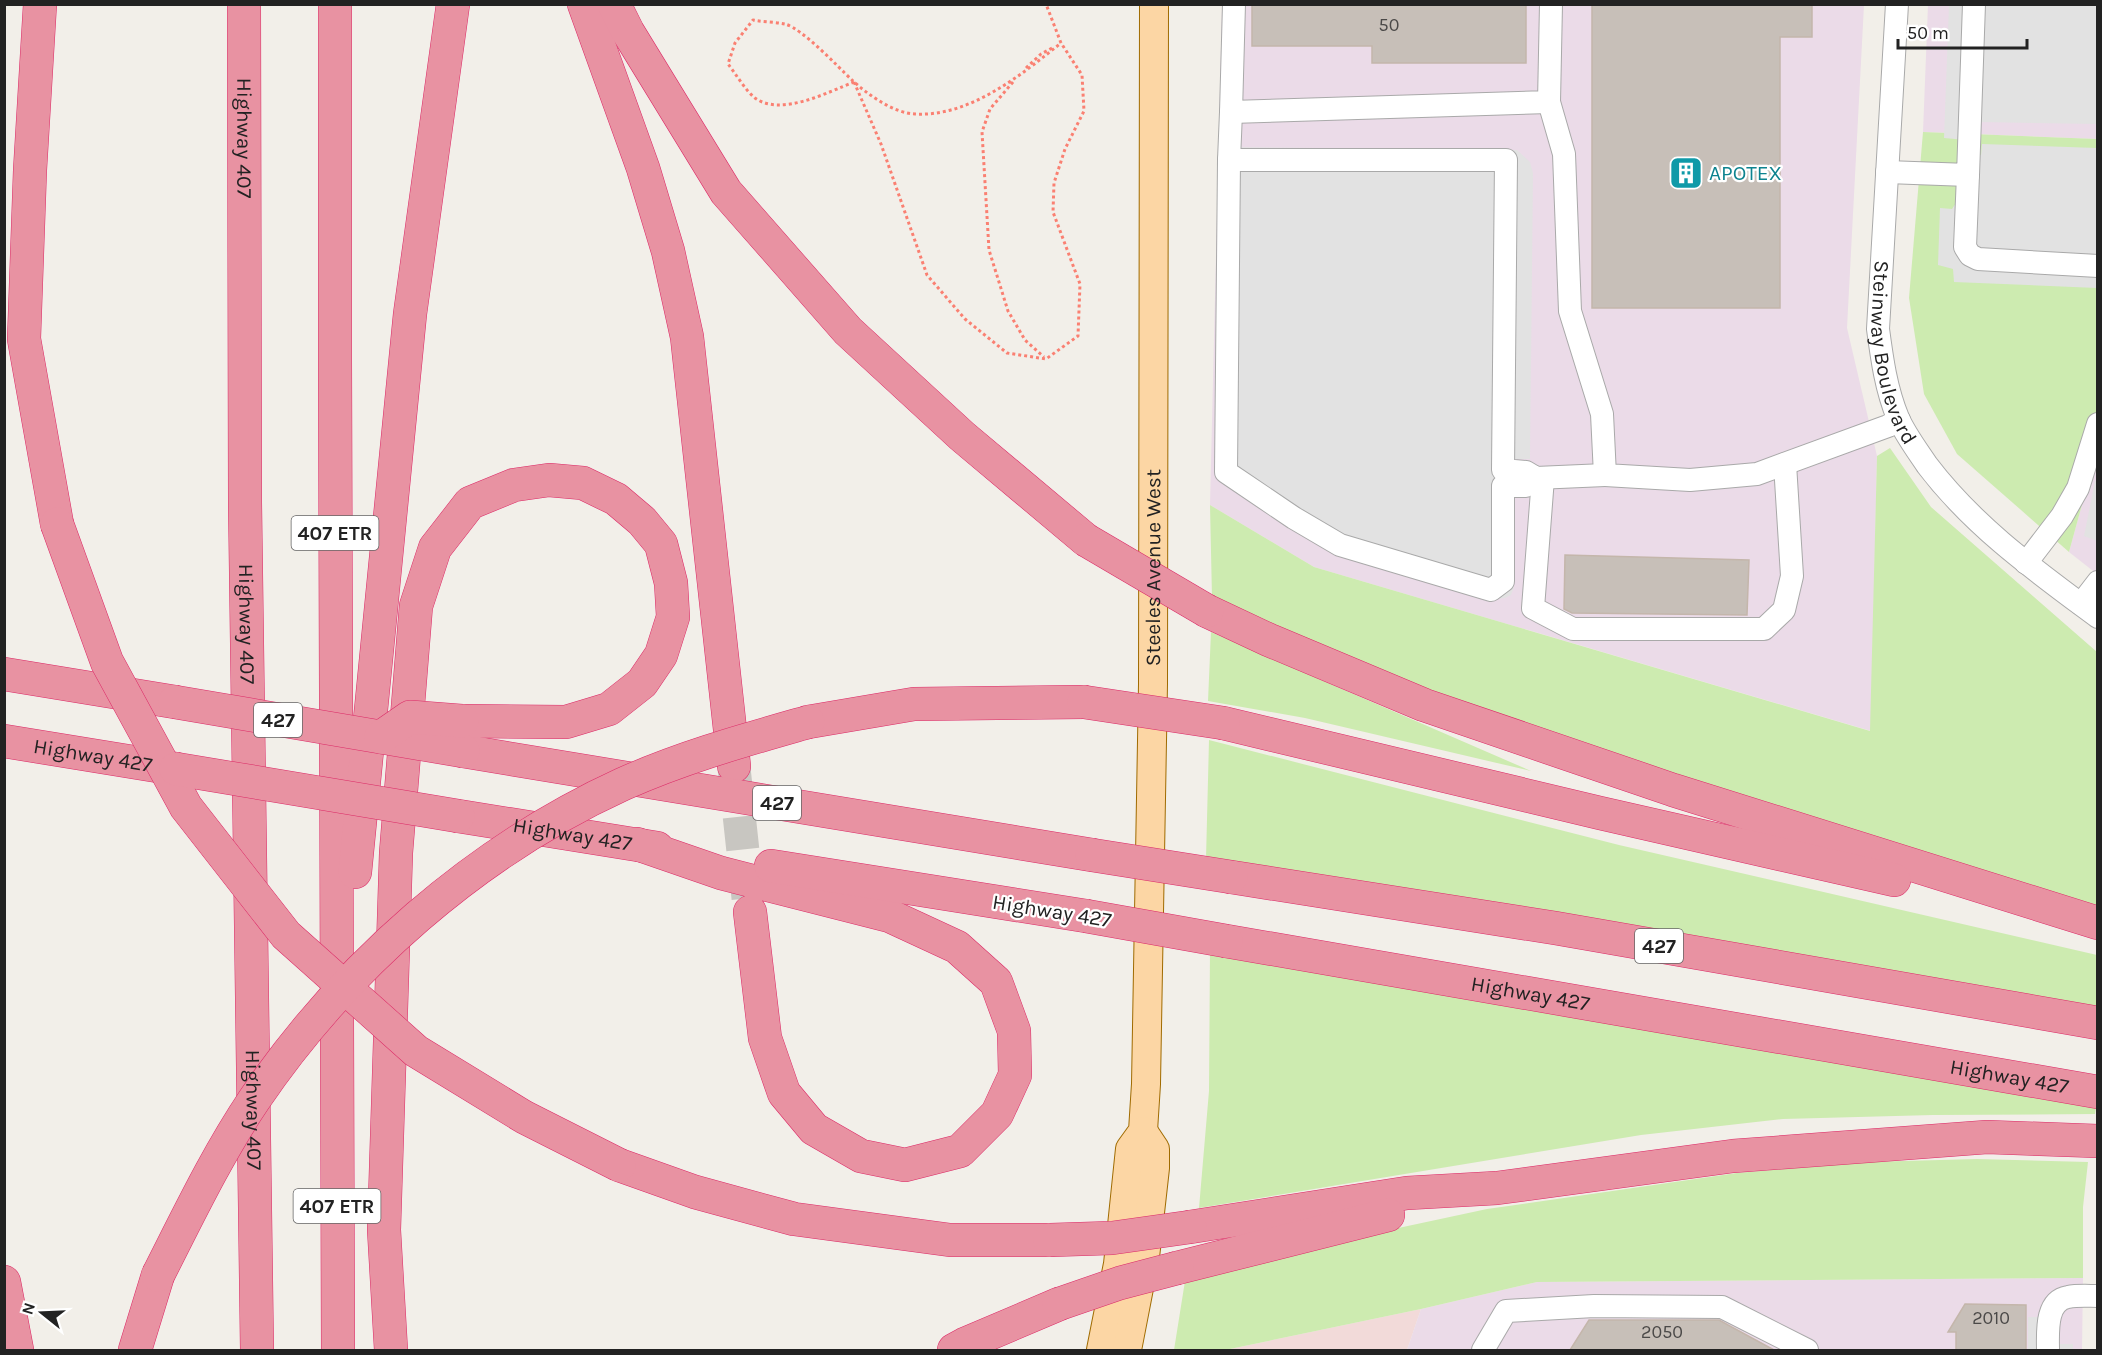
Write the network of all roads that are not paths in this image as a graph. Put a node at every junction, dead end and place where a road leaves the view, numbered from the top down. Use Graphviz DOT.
graph roads {
  1 [pos="40,4"];
  2 [pos="244,4"];
  3 [pos="335,4"];
  4 [pos="453,4"];
  5 [pos="584,4"];
  6 [pos="614,4"];
  7 [pos="1154,4"];
  8 [pos="1234,4"];
  9 [pos="1551,4"];
  10 [pos="1897,4"];
  11 [pos="1974,4"];
  12 [pos="1549,102"];
  13 [pos="1231,112"];
  14 [pos="1229,160"];
  15 [pos="1887,172"];
  16 [pos="1968,174"];
  17 [pos="2097,266"];
  18 [pos="1899,420"];
  19 [pos="2097,424"];
  20 [pos="1785,464"];
  21 [pos="1605,475"];
  22 [pos="1540,478"];
  23 [pos="2026,563"];
  24 [pos="2097,582"];
  25 [pos="2089,611"];
  26 [pos="4,674"];
  27 [pos="462,736"];
  28 [pos="4,741"];
  29 [pos="734,765"];
  30 [pos="637,844"];
  31 [pos="750,912"];
  32 [pos="2097,924"];
  33 [pos="2092,1022"];
  34 [pos="337,1062"];
  35 [pos="2097,1092"];
  36 [pos="1143,1131"];
  37 [pos="2097,1141"];
  38 [pos="1497,1188"];
  39 [pos="4,1281"];
  40 [pos="2097,1296"];
  41 [pos="17,1350"];
  42 [pos="135,1350"];
  43 [pos="257,1350"];
  44 [pos="338,1350"];
  45 [pos="391,1350"];
  46 [pos="954,1350"];
  47 [pos="1101,1350"];
  48 [pos="1127,1350"];
  49 [pos="1483,1350"];
  50 [pos="1807,1350"];
  51 [pos="2048,1350"];
  1 -- 38 [label="highway, bridge"];
  2 -- 43 [label="highway, Highway 407"];
  3 -- 34 [label="highway, 407 ETR"];
  4 -- 34 [label="highway"];
  5 -- 29 [label="highway"];
  6 -- 32 [label="highway, bridge"];
  7 -- 36 [label="main road, Steeles Avenue West"];
  8 -- 13 [label="street"];
  9 -- 12 [label="street"];
  10 -- 15 [label="street, Steinway Boulevard"];
  11 -- 16 [label="street"];
  12 -- 13 [label="street"];
  12 -- 21 [label="street"];
  13 -- 14 [label="street"];
  14 -- 22 [label="street"];
  14 -- 22 [label="street"];
  15 -- 16 [label="street"];
  15 -- 18 [label="street, Steinway Boulevard"];
  16 -- 17 [label="street"];
  18 -- 20 [label="street"];
  18 -- 23 [label="street, Steinway Boulevard"];
  19 -- 23 [label="street"];
  20 -- 21 [label="street"];
  20 -- 22 [label="street"];
  21 -- 22 [label="street"];
  23 -- 25 [label="street, Steinway Boulevard"];
  24 -- 25 [label="street"];
  26 -- 27 [label="highway, 427, bridge"];
  27 -- 33 [label="highway, 427, bridge"];
  27 -- 45 [label="highway"];
  28 -- 30 [label="highway, Highway 427, bridge"];
  30 -- 31 [label="highway"];
  30 -- 35 [label="highway, Highway 427, bridge"];
  32 -- 42 [label="highway, bridge"];
  34 -- 44 [label="highway, 407 ETR"];
  36 -- 47 [label="main road, Steeles Avenue West"];
  36 -- 48 [label="main road, Steeles Avenue West"];
  37 -- 38 [label="highway"];
  38 -- 46 [label="highway, bridge"];
  39 -- 41 [label="highway"];
  40 -- 51 [label="street"];
  49 -- 50 [label="street"];
}
